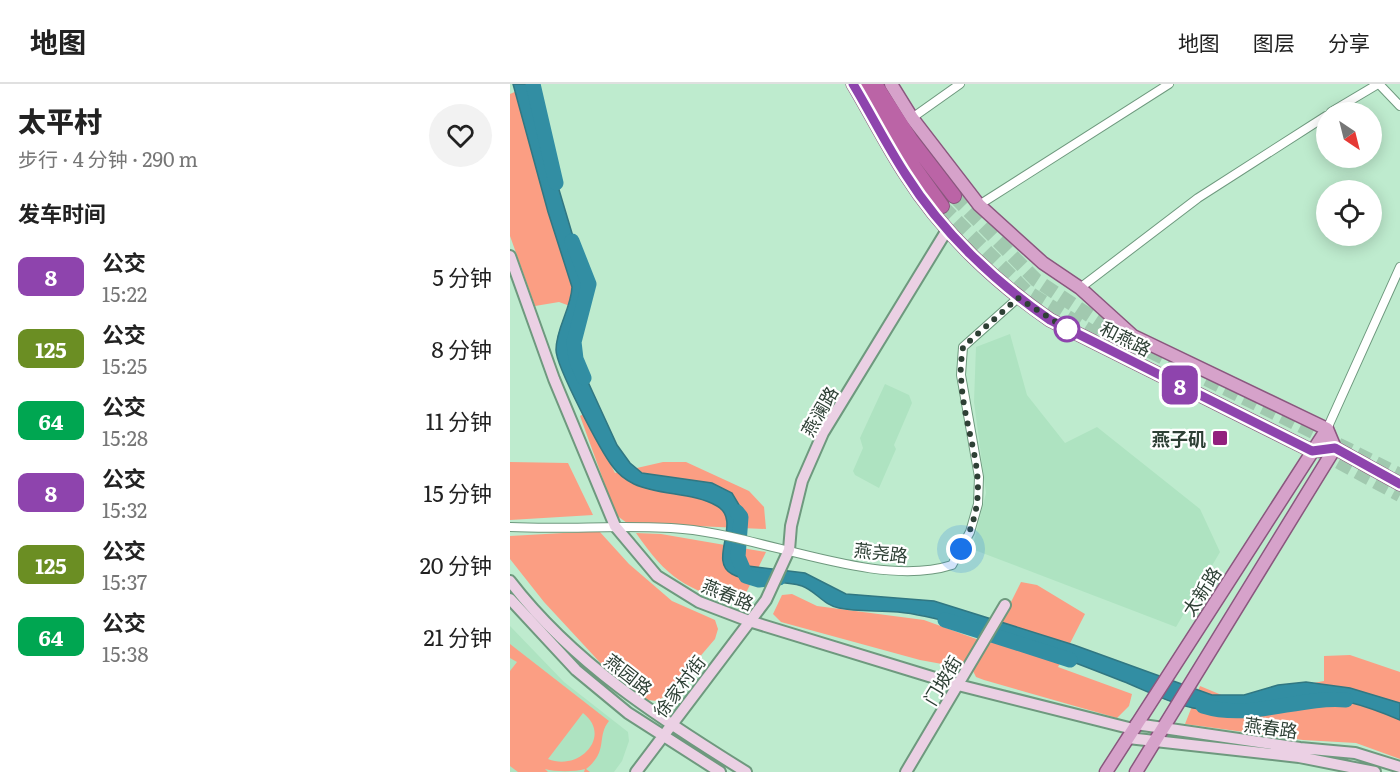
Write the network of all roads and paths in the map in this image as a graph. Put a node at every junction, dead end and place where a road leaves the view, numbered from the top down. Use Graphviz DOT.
graph roads {
  1 [pos="853,84"];
  2 [pos="862,84"];
  3 [pos="875,84"];
  4 [pos="891,84"];
  5 [pos="960,84"];
  6 [pos="1169,84"];
  7 [pos="1378,84"];
  8 [pos="1348,102"];
  9 [pos="1400,106"];
  10 [pos="912,118"];
  11 [pos="1316,122"];
  12 [pos="954,196"];
  13 [pos="979,205"];
  14 [pos="942,206"];
  15 [pos="947,230"];
  16 [pos="510,256"];
  17 [pos="1400,267"];
  18 [pos="1080,288"];
  19 [pos="1018,298"];
  20 [pos="1327,429"];
  21 [pos="1335,448"];
  22 [pos="1312,451"];
  23 [pos="1400,484"];
  24 [pos="615,526"];
  25 [pos="510,527"];
  26 [pos="789,550"];
  27 [pos="512,586"];
  28 [pos="510,599"];
  29 [pos="1005,605"];
  30 [pos="749,621"];
  31 [pos="958,685"];
  32 [pos="669,725"];
  33 [pos="1161,728"];
  34 [pos="1132,730"];
  35 [pos="663,737"];
  36 [pos="1153,741"];
  37 [pos="1400,766"];
  38 [pos="636,772"];
  39 [pos="720,772"];
  40 [pos="746,772"];
  41 [pos="906,772"];
  42 [pos="1106,772"];
  43 [pos="1136,772"];
  44 [pos="1375,772"];
  1 -- 15 [label="main road, 和燕路"];
  2 -- 14 [label="highway"];
  3 -- 12 [label="highway"];
  4 -- 10 [label="main road"];
  5 -- 10 [label="street"];
  6 -- 13 [label="street"];
  7 -- 8 [label="street"];
  7 -- 9 [label="street"];
  10 -- 13 [label="main road"];
  11 -- 18 [label="street"];
  13 -- 18 [label="main road"];
  15 -- 19 [label="main road, 和燕路"];
  15 -- 26 [label="street, 燕澜路"];
  16 -- 24 [label="street, 燕春路"];
  17 -- 20 [label="street"];
  18 -- 20 [label="main road"];
  19 -- 22 [label="main road, 和燕路"];
  19 -- 26 [label="street, 燕尧路"];
  20 -- 21 [label="main road"];
  20 -- 22 [label="main road, 太新路"];
  21 -- 22 [label="main road"];
  21 -- 23 [label="main road"];
  21 -- 33 [label="main road, 太新路"];
  22 -- 34 [label="main road, 太新路"];
  24 -- 25 [label="street, 燕尧路"];
  24 -- 26 [label="street, 燕尧路"];
  24 -- 30 [label="street, 燕春路"];
  26 -- 30 [label="street, 燕澜路"];
  27 -- 32 [label="street, 燕园路"];
  28 -- 35 [label="street, 燕园路"];
  29 -- 31 [label="street, 门坡街"];
  30 -- 31 [label="street, 燕春路"];
  30 -- 32 [label="street, 徐家村街"];
  31 -- 34 [label="street, 燕春路"];
  31 -- 41 [label="street, 门坡街"];
  32 -- 35 [label="street, 徐家村街"];
  32 -- 40 [label="street, 燕园路"];
  33 -- 34 [label="street, 燕春路"];
  33 -- 36 [label="main road, 太新路"];
  33 -- 37 [label="street, 燕春路"];
  34 -- 36 [label="street, 燕春路"];
  34 -- 42 [label="main road, 太新路"];
  35 -- 38 [label="street, 徐家村街"];
  35 -- 39 [label="street, 燕园路"];
  36 -- 43 [label="main road, 太新路"];
  36 -- 44 [label="street, 燕春路"];
}
